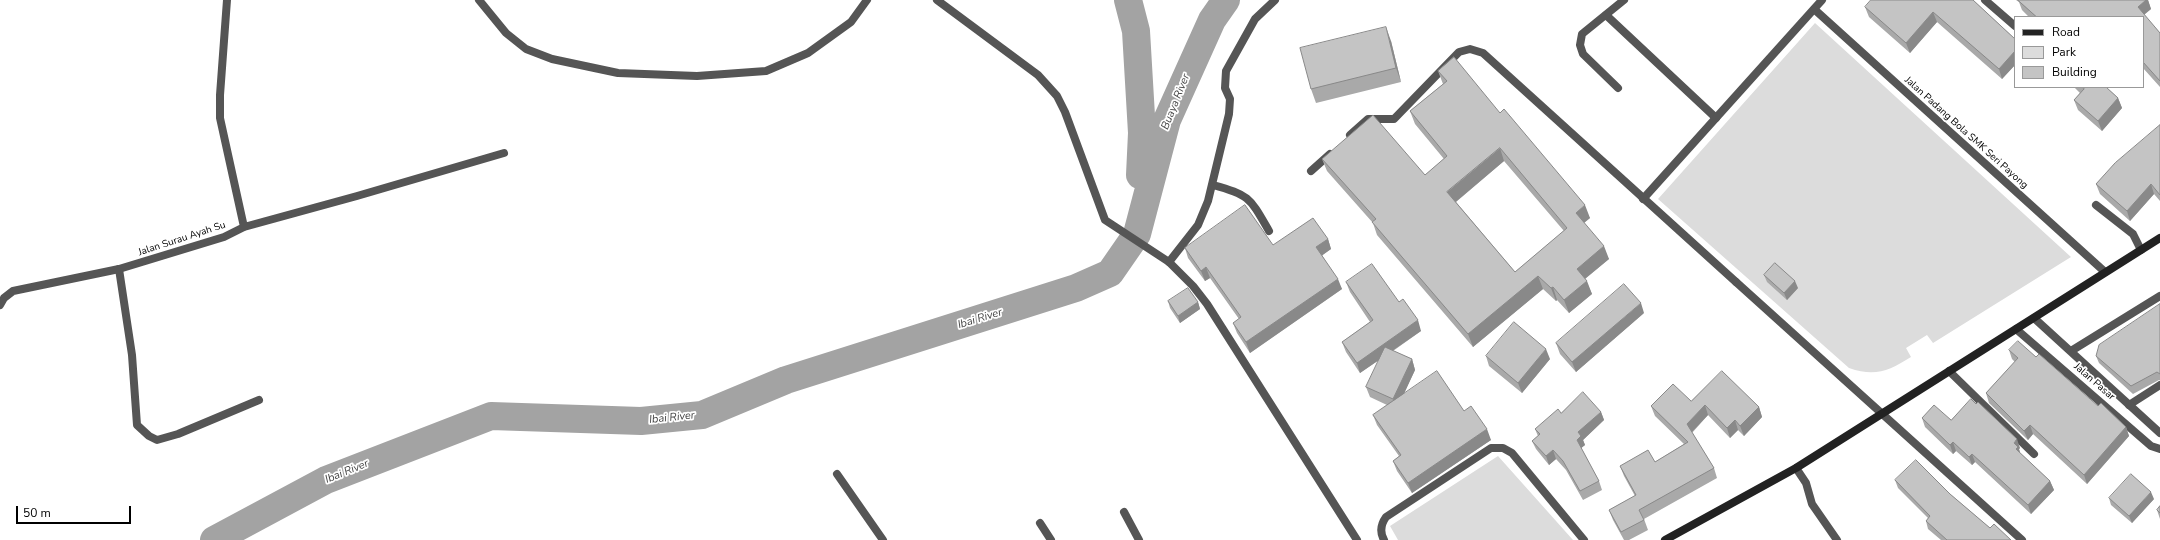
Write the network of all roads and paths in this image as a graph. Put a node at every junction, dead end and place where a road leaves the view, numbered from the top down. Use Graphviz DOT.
graph roads {
  1 [pos="227,0"];
  2 [pos="479,0"];
  3 [pos="867,0"];
  4 [pos="937,0"];
  5 [pos="1275,0"];
  6 [pos="1624,0"];
  7 [pos="1822,0"];
  8 [pos="1985,0"];
  9 [pos="1814,9"];
  10 [pos="1606,15"];
  11 [pos="2014,25"];
  12 [pos="1618,88"];
  13 [pos="1716,118"];
  14 [pos="1345,140"];
  15 [pos="1334,150"];
  16 [pos="504,153"];
  17 [pos="1311,171"];
  18 [pos="1213,185"];
  19 [pos="1643,199"];
  20 [pos="2096,205"];
  21 [pos="244,227"];
  22 [pos="1269,231"];
  23 [pos="2160,238"];
  24 [pos="2141,250"];
  25 [pos="1170,262"];
  26 [pos="119,270"];
  27 [pos="2106,272"];
  28 [pos="2160,296"];
  29 [pos="0,305"];
  30 [pos="2034,318"];
  31 [pos="2016,328"];
  32 [pos="2071,351"];
  33 [pos="1949,371"];
  34 [pos="2160,385"];
  35 [pos="259,400"];
  36 [pos="2129,405"];
  37 [pos="1884,413"];
  38 [pos="2160,433"];
  39 [pos="2160,449"];
  40 [pos="2034,454"];
  41 [pos="1796,468"];
  42 [pos="837,474"];
  43 [pos="1124,512"];
  44 [pos="1040,523"];
  45 [pos="883,540"];
  46 [pos="1050,540"];
  47 [pos="1139,540"];
  48 [pos="1357,540"];
  49 [pos="1384,540"];
  50 [pos="1584,540"];
  51 [pos="1665,540"];
  52 [pos="1836,540"];
  53 [pos="2022,540"];
  1 -- 21 [label="street"];
  2 -- 3 [label="street"];
  4 -- 25 [label="street"];
  5 -- 18 [label="street"];
  6 -- 10 [label="street"];
  7 -- 9 [label="street"];
  8 -- 11 [label="street"];
  9 -- 13 [label="street"];
  9 -- 27 [label="street, Jalan Padang Bola SMK Seri Payong"];
  10 -- 12 [label="street"];
  10 -- 13 [label="street"];
  13 -- 19 [label="street"];
  14 -- 19 [label="street"];
  15 -- 17 [label="street"];
  16 -- 21 [label="street, Jalan Surau Ayah Su"];
  18 -- 22 [label="street"];
  18 -- 25 [label="street"];
  19 -- 37 [label="street"];
  20 -- 24 [label="street"];
  21 -- 26 [label="street, Jalan Surau Ayah Su"];
  23 -- 24 [label="main road"];
  24 -- 27 [label="main road"];
  25 -- 48 [label="street"];
  26 -- 29 [label="street, Jalan Surau Ayah Su"];
  26 -- 35 [label="street"];
  27 -- 30 [label="main road"];
  28 -- 32 [label="street"];
  30 -- 31 [label="main road"];
  30 -- 32 [label="street, Jalan Pasar"];
  31 -- 33 [label="main road"];
  31 -- 39 [label="street, Jalan Pasar"];
  32 -- 36 [label="street, Jalan Pasar"];
  33 -- 37 [label="main road"];
  33 -- 40 [label="street"];
  34 -- 36 [label="street"];
  36 -- 38 [label="street, Jalan Pasar"];
  37 -- 41 [label="main road"];
  37 -- 53 [label="street"];
  41 -- 51 [label="main road"];
  41 -- 52 [label="street"];
  42 -- 45 [label="street"];
  43 -- 47 [label="street"];
  44 -- 46 [label="street"];
  49 -- 50 [label="street"];
}
